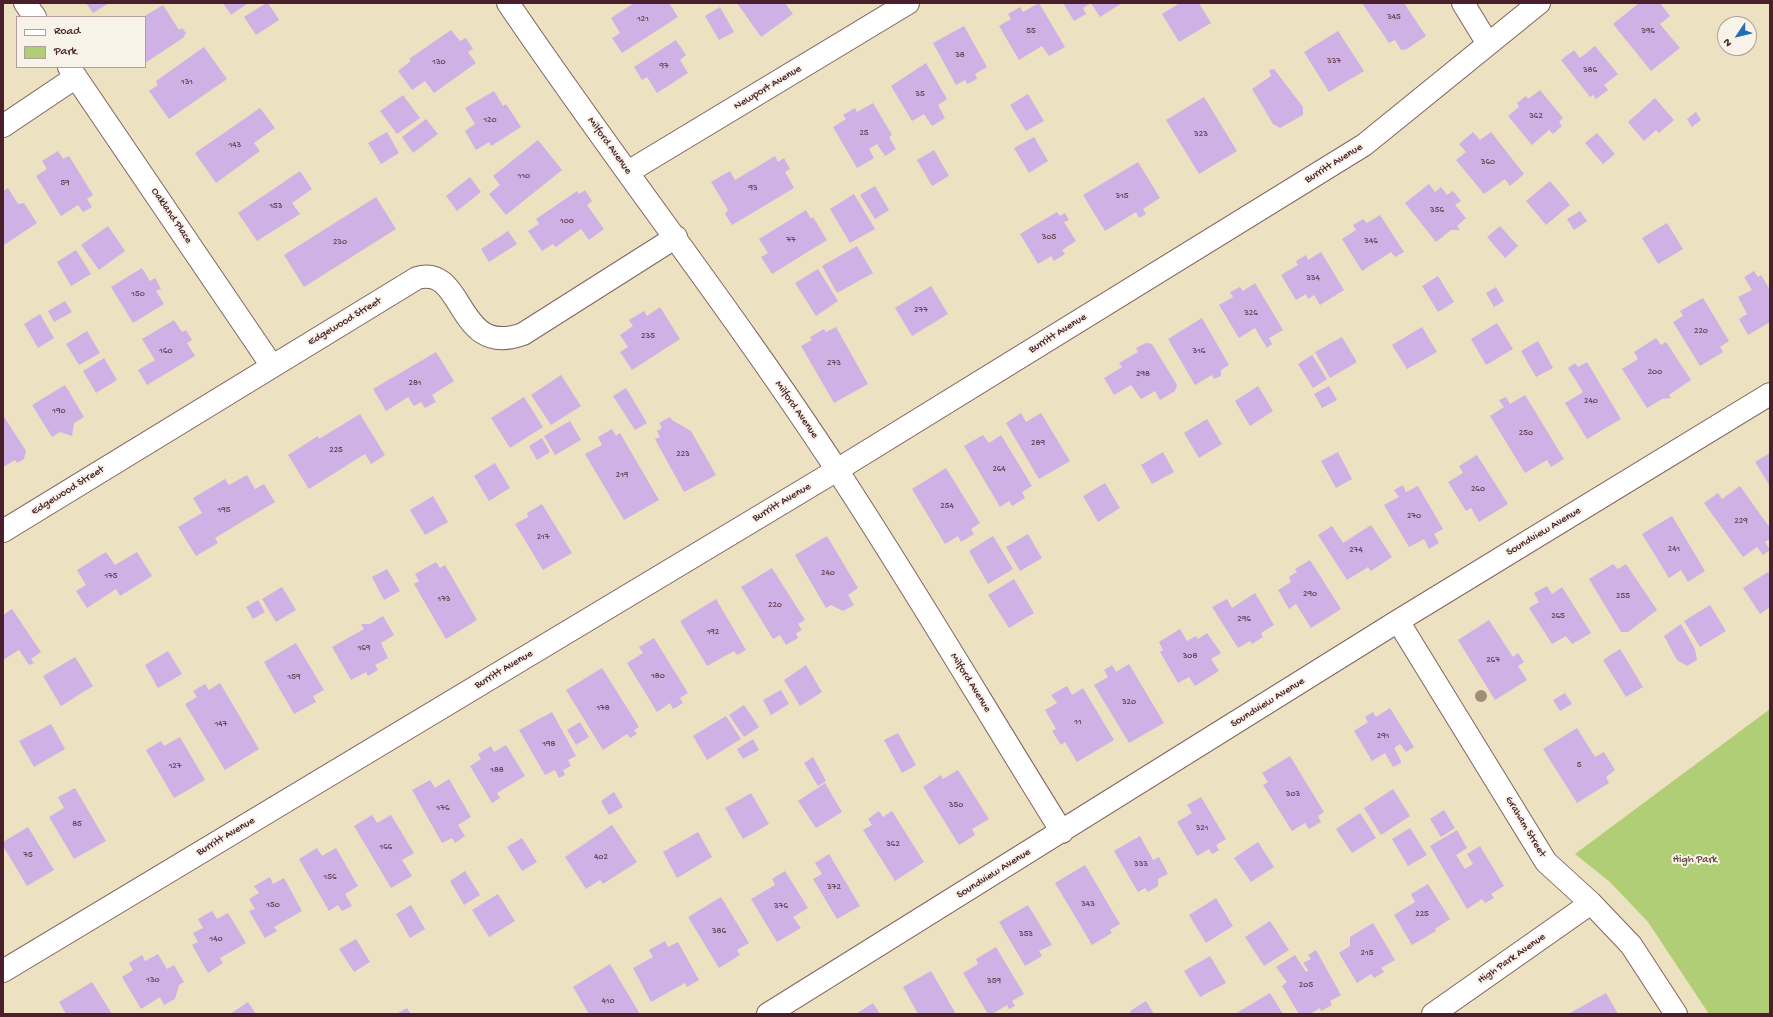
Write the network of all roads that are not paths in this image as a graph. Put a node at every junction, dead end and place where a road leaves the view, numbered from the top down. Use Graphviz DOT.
graph roads {
  1 [pos="26,3"];
  2 [pos="508,3"];
  3 [pos="908,3"];
  4 [pos="1463,3"];
  5 [pos="1539,3"];
  6 [pos="34,16"];
  7 [pos="1488,44"];
  8 [pos="73,72"];
  9 [pos="3,126"];
  10 [pos="628,172"];
  11 [pos="676,236"];
  12 [pos="272,366"];
  13 [pos="1770,394"];
  14 [pos="837,470"];
  15 [pos="3,531"];
  16 [pos="1398,621"];
  17 [pos="1062,832"];
  18 [pos="1591,903"];
  19 [pos="3,971"];
  20 [pos="768,1014"];
  21 [pos="1433,1014"];
  22 [pos="1676,1014"];
  1 -- 6 [label="street"];
  2 -- 10 [label="street, Milford Avenue"];
  3 -- 10 [label="street, Newport Avenue"];
  4 -- 7 [label="street"];
  5 -- 7 [label="street, Burritt Avenue"];
  7 -- 14 [label="street, Burritt Avenue"];
  8 -- 9 [label="street"];
  8 -- 12 [label="street, Oakland Place"];
  10 -- 11 [label="street, Milford Avenue"];
  11 -- 12 [label="street, Edgewood Street"];
  11 -- 14 [label="street, Milford Avenue"];
  12 -- 15 [label="street, Edgewood Street"];
  13 -- 16 [label="street, Soundview Avenue"];
  14 -- 17 [label="street, Milford Avenue"];
  14 -- 19 [label="street, Burritt Avenue"];
  16 -- 17 [label="street, Soundview Avenue"];
  16 -- 18 [label="street, Graham Street"];
  17 -- 20 [label="street, Soundview Avenue"];
  18 -- 21 [label="street, High Park Avenue"];
  18 -- 22 [label="street, Graham Street"];
}
